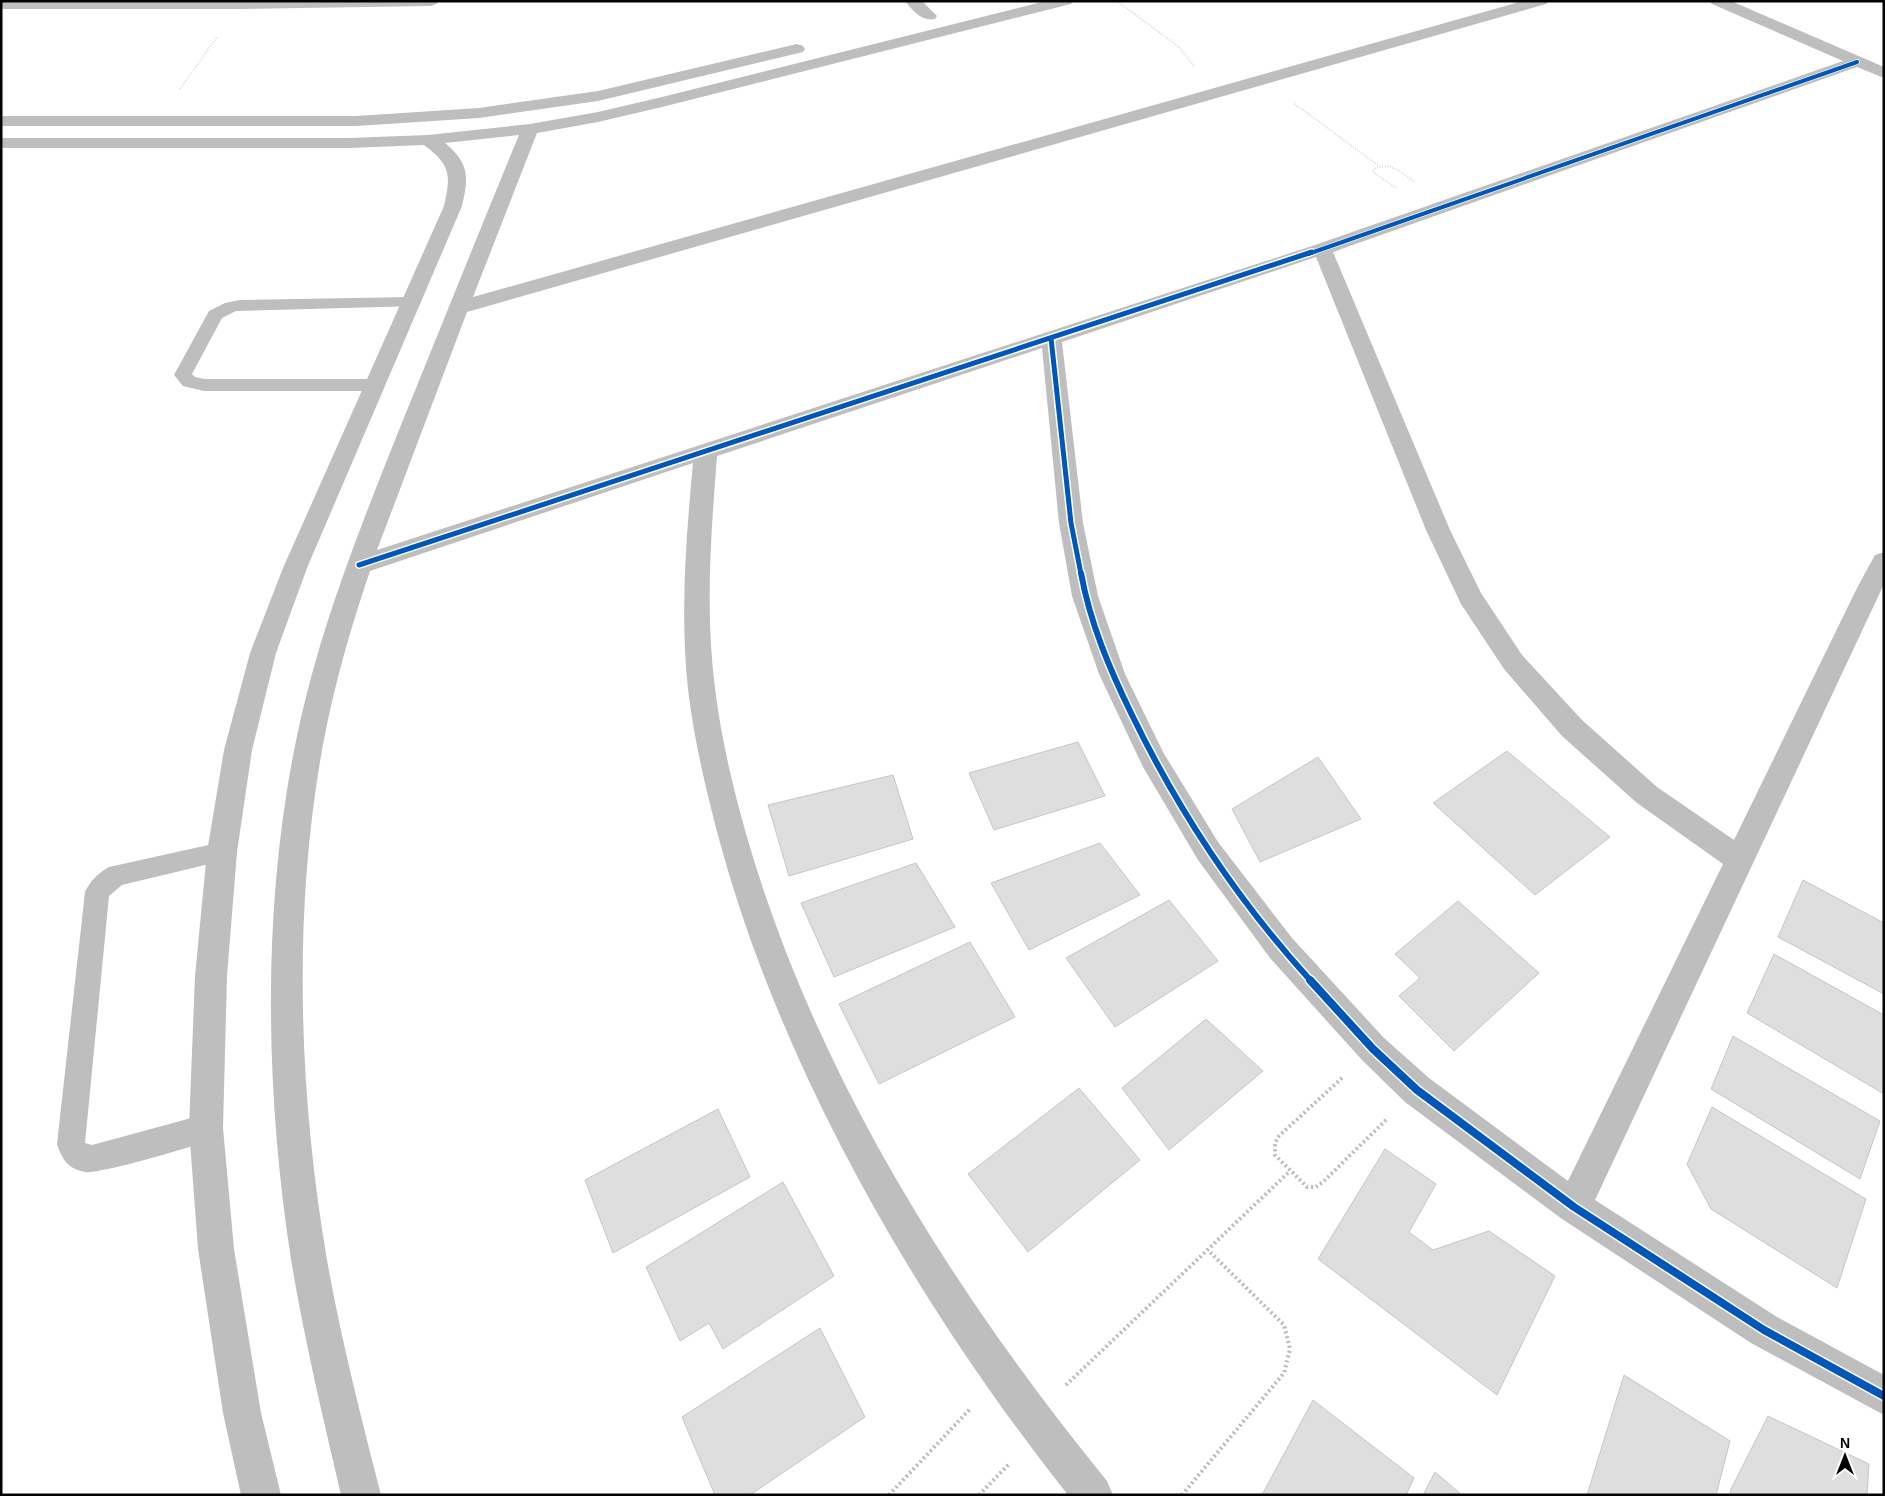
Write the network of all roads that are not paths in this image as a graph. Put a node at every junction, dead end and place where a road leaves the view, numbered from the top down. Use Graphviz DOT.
graph roads {
  1 [pos="431,1"];
  2 [pos="913,1"];
  3 [pos="1066,1"];
  4 [pos="1541,1"];
  5 [pos="1717,1"];
  6 [pos="1,4"];
  7 [pos="947,12"];
  8 [pos="929,16"];
  9 [pos="910,21"];
  10 [pos="816,44"];
  11 [pos="1858,62"];
  12 [pos="1884,73"];
  13 [pos="1,121"];
  14 [pos="530,129"];
  15 [pos="428,140"];
  16 [pos="1,143"];
  17 [pos="1322,249"];
  18 [pos="411,302"];
  19 [pos="458,308"];
  20 [pos="1051,338"];
  21 [pos="375,384"];
  22 [pos="706,451"];
  23 [pos="1884,561"];
  24 [pos="359,565"];
  25 [pos="222,852"];
  26 [pos="1739,859"];
  27 [pos="206,1128"];
  28 [pos="1574,1207"];
  29 [pos="1884,1396"];
  30 [pos="261,1495"];
  31 [pos="361,1495"];
  32 [pos="1093,1495"];
  1 -- 6 [label="street"];
  2 -- 8 [label="street"];
  3 -- 14 [label="street"];
  4 -- 19 [label="street"];
  5 -- 11 [label="street"];
  7 -- 8 [label="street"];
  8 -- 9 [label="street"];
  10 -- 13 [label="street"];
  11 -- 12 [label="street"];
  11 -- 17 [label="street"];
  14 -- 15 [label="street"];
  14 -- 19 [label="street"];
  15 -- 16 [label="street"];
  15 -- 18 [label="street"];
  17 -- 20 [label="street"];
  17 -- 26 [label="street"];
  18 -- 21 [label="street"];
  18 -- 21 [label="lane"];
  19 -- 24 [label="street"];
  20 -- 22 [label="street"];
  20 -- 28 [label="street"];
  21 -- 25 [label="street"];
  22 -- 24 [label="street"];
  22 -- 32 [label="street"];
  23 -- 26 [label="street"];
  24 -- 31 [label="street"];
  25 -- 27 [label="street"];
  25 -- 27 [label="lane"];
  26 -- 28 [label="street"];
  27 -- 30 [label="street"];
  28 -- 29 [label="street"];
}
